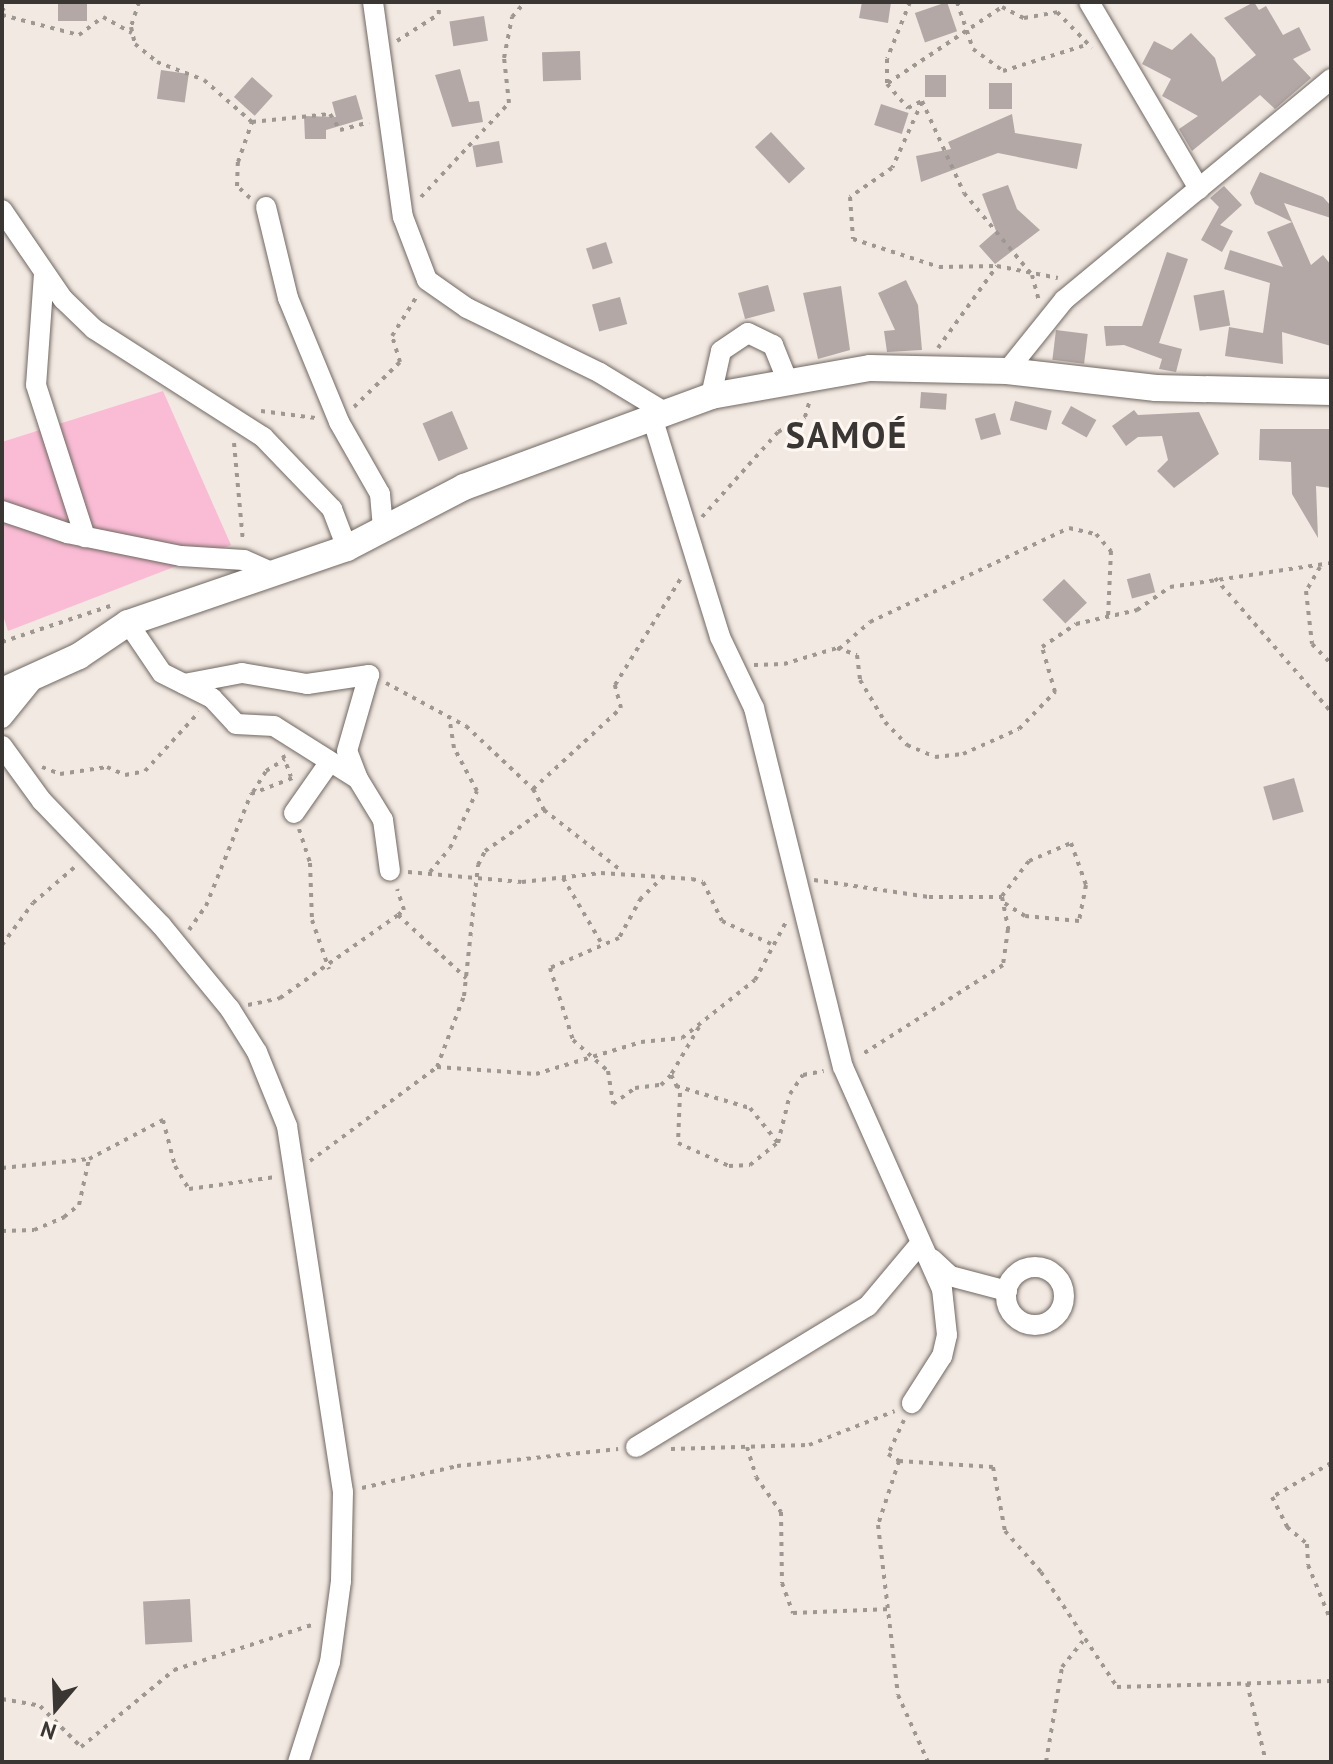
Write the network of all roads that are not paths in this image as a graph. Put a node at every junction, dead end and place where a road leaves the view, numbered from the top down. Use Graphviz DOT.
graph roads {
  1 [pos="373,2"];
  2 [pos="1089,2"];
  3 [pos="1331,79"];
  4 [pos="1199,189"];
  5 [pos="266,207"];
  6 [pos="2,210"];
  7 [pos="44,274"];
  8 [pos="1007,371"];
  9 [pos="787,379"];
  10 [pos="1331,392"];
  11 [pos="711,396"];
  12 [pos="657,414"];
  13 [pos="2,511"];
  14 [pos="383,527"];
  15 [pos="85,537"];
  16 [pos="347,548"];
  17 [pos="269,571"];
  18 [pos="128,623"];
  19 [pos="32,681"];
  20 [pos="184,684"];
  21 [pos="2,691"];
  22 [pos="2,718"];
  23 [pos="6,751"];
  24 [pos="324,768"];
  25 [pos="358,779"];
  26 [pos="294,813"];
  27 [pos="390,871"];
  28 [pos="926,1252"];
  29 [pos="1007,1291"];
  30 [pos="912,1403"];
  31 [pos="636,1447"];
  32 [pos="298,1762"];
  1 -- 12 [label="street"];
  2 -- 4 [label="street"];
  3 -- 4 [label="street"];
  4 -- 8 [label="street"];
  5 -- 14 [label="street"];
  6 -- 7 [label="street"];
  7 -- 15 [label="street"];
  7 -- 16 [label="street"];
  8 -- 9 [label="main road"];
  8 -- 10 [label="main road"];
  9 -- 11 [label="main road"];
  9 -- 11 [label="street"];
  11 -- 12 [label="main road"];
  12 -- 14 [label="main road"];
  12 -- 28 [label="street"];
  13 -- 15 [label="street"];
  14 -- 16 [label="main road"];
  15 -- 17 [label="street"];
  16 -- 17 [label="main road"];
  17 -- 18 [label="main road"];
  18 -- 19 [label="main road"];
  18 -- 20 [label="street"];
  19 -- 21 [label="main road"];
  19 -- 22 [label="street"];
  20 -- 24 [label="street"];
  20 -- 25 [label="street"];
  23 -- 32 [label="street"];
  24 -- 25 [label="street"];
  24 -- 26 [label="street"];
  25 -- 27 [label="street"];
  28 -- 29 [label="street"];
  28 -- 30 [label="street"];
  28 -- 31 [label="street"];
}
